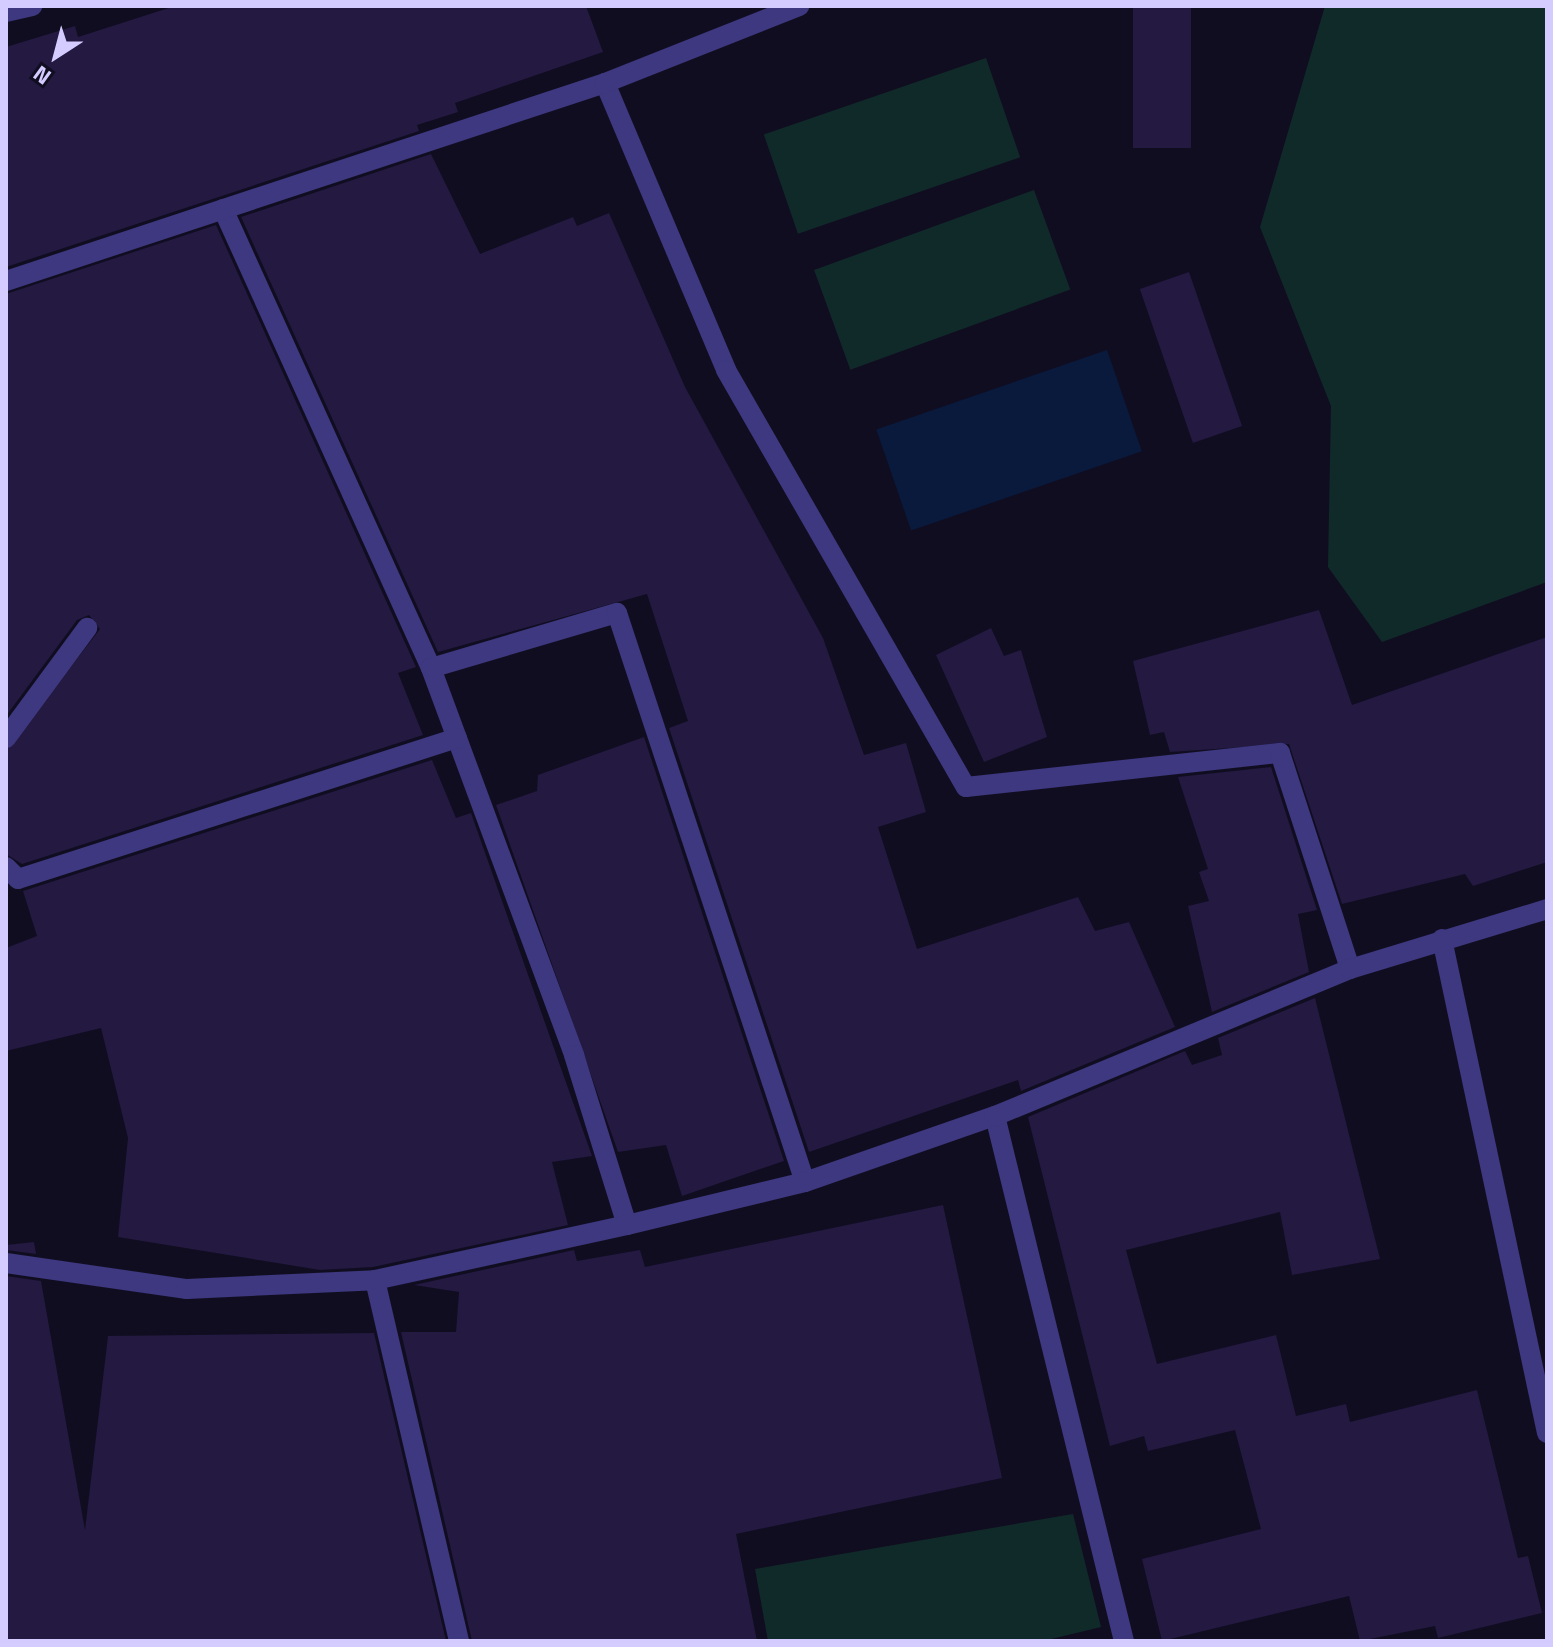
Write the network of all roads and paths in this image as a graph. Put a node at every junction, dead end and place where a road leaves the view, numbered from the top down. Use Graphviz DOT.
graph roads {
  1 [pos="32,6"];
  2 [pos="799,6"];
  3 [pos="6,12"];
  4 [pos="605,83"];
  5 [pos="223,209"];
  6 [pos="6,281"];
  7 [pos="87,628"];
  8 [pos="431,668"];
  9 [pos="6,738"];
  10 [pos="457,738"];
  11 [pos="6,867"];
  12 [pos="1547,909"];
  13 [pos="1442,939"];
  14 [pos="1350,969"];
  15 [pos="995,1116"];
  16 [pos="805,1182"];
  17 [pos="627,1225"];
  18 [pos="6,1263"];
  19 [pos="375,1280"];
  20 [pos="1547,1433"];
  21 [pos="459,1641"];
  22 [pos="1124,1641"];
  1 -- 3 [label="street"];
  2 -- 4 [label="street"];
  4 -- 5 [label="street"];
  4 -- 14 [label="street"];
  5 -- 6 [label="street"];
  5 -- 8 [label="street"];
  7 -- 9 [label="street"];
  8 -- 10 [label="street"];
  8 -- 16 [label="street"];
  10 -- 11 [label="street"];
  10 -- 17 [label="street"];
  12 -- 13 [label="street"];
  13 -- 14 [label="street"];
  13 -- 20 [label="street"];
  14 -- 15 [label="street"];
  15 -- 16 [label="street"];
  15 -- 22 [label="street"];
  16 -- 17 [label="street"];
  17 -- 19 [label="street"];
  18 -- 19 [label="street"];
  19 -- 21 [label="street"];
}
